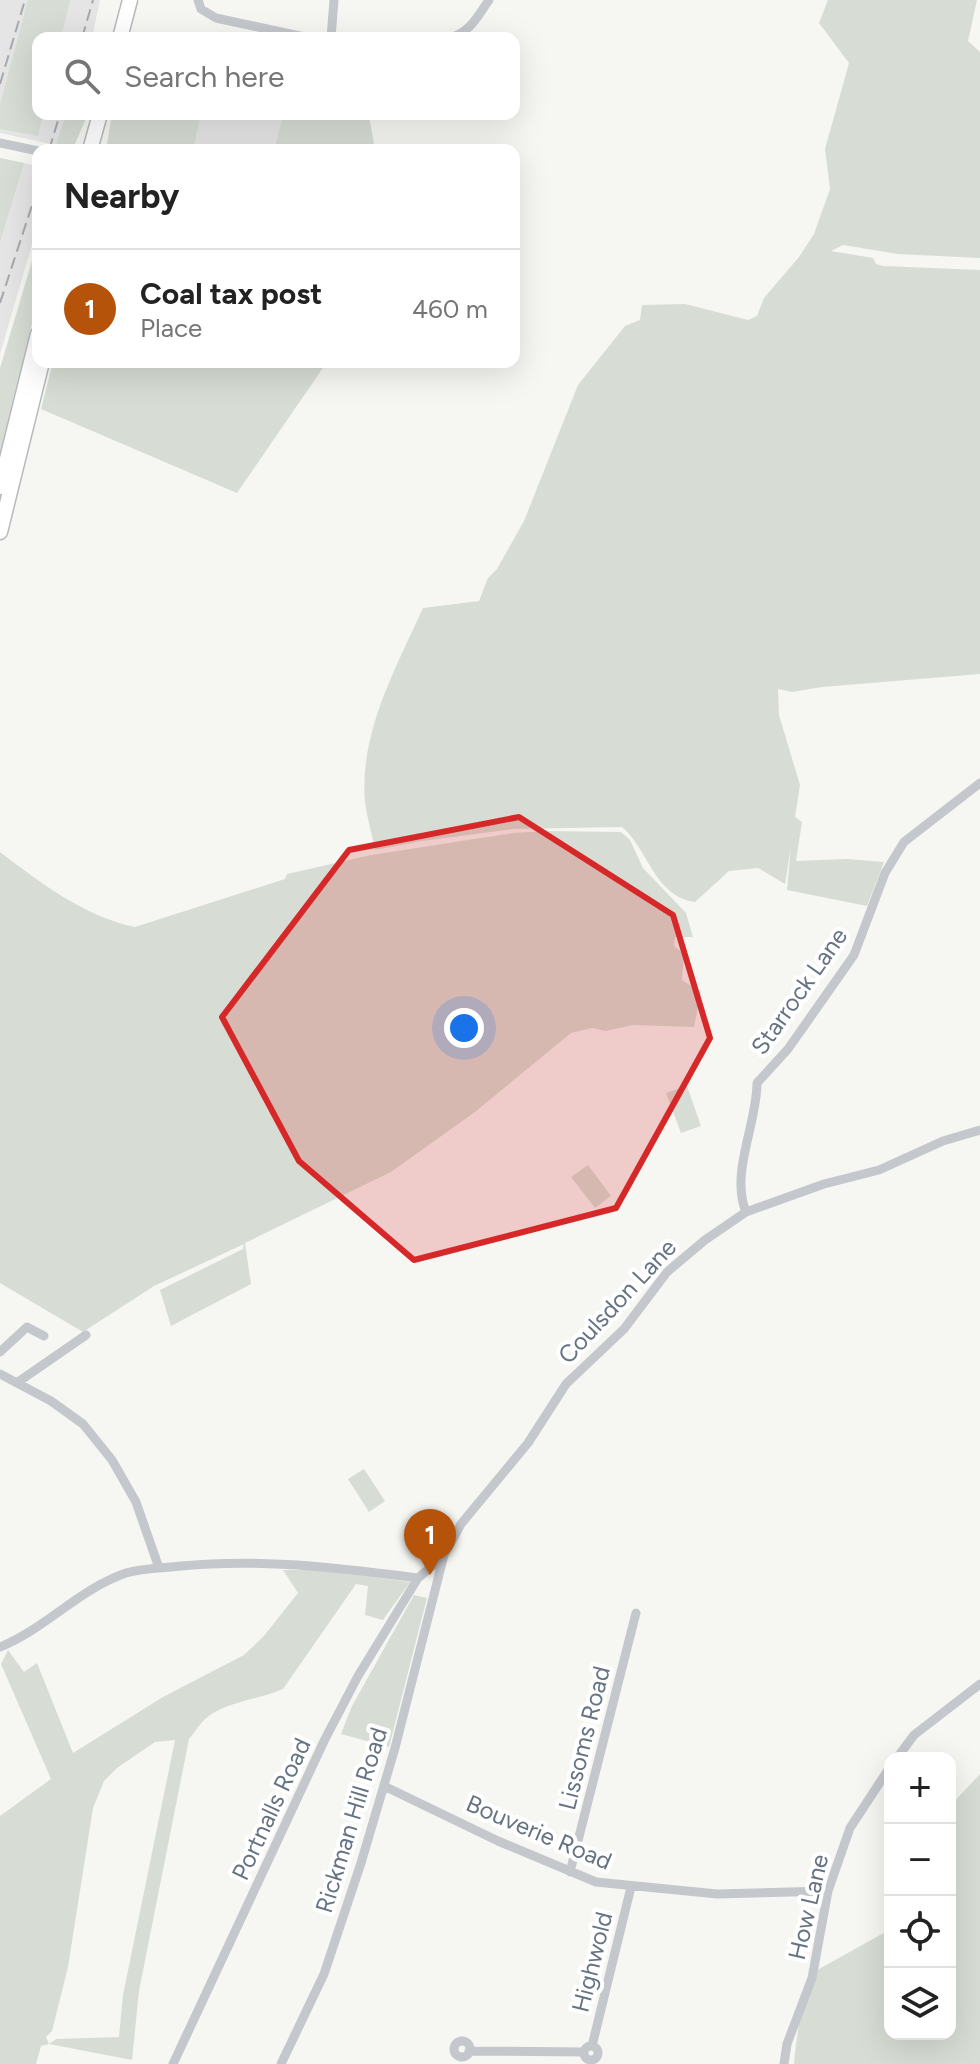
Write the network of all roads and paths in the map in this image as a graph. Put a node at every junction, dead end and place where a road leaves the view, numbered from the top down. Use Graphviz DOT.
graph roads {
  1 [pos="130,0"];
  2 [pos="198,0"];
  3 [pos="334,0"];
  4 [pos="488,0"];
  5 [pos="122,32"];
  6 [pos="281,32"];
  7 [pos="331,32"];
  8 [pos="466,32"];
  9 [pos="98,120"];
  10 [pos="0,143"];
  11 [pos="92,144"];
  12 [pos="32,150"];
  13 [pos="32,358"];
  14 [pos="41,368"];
  15 [pos="0,487"];
  16 [pos="0,532"];
  17 [pos="980,783"];
  18 [pos="980,1130"];
  19 [pos="746,1212"];
  20 [pos="86,1335"];
  21 [pos="44,1336"];
  22 [pos="0,1352"];
  23 [pos="2,1377"];
  24 [pos="18,1382"];
  25 [pos="444,1555"];
  26 [pos="159,1568"];
  27 [pos="418,1578"];
  28 [pos="437,1581"];
  29 [pos="636,1613"];
  30 [pos="0,1647"];
  31 [pos="980,1684"];
  32 [pos="901,1752"];
  33 [pos="884,1776"];
  34 [pos="384,1786"];
  35 [pos="570,1872"];
  36 [pos="631,1887"];
  37 [pos="828,1891"];
  38 [pos="469,2051"];
  39 [pos="173,2064"];
  40 [pos="281,2064"];
  41 [pos="784,2064"];
  1 -- 5 [label="highway"];
  2 -- 6 [label="street"];
  3 -- 7 [label="street"];
  4 -- 8 [label="street"];
  9 -- 11 [label="highway"];
  10 -- 12 [label="street"];
  13 -- 15 [label="highway"];
  14 -- 16 [label="highway"];
  17 -- 19 [label="street, Starrock Lane"];
  18 -- 19 [label="street, Coulsdon Lane"];
  19 -- 25 [label="street, Coulsdon Lane"];
  20 -- 24 [label="street"];
  21 -- 22 [label="street"];
  23 -- 24 [label="street"];
  24 -- 26 [label="street"];
  25 -- 27 [label="street, Coulsdon Lane"];
  25 -- 28 [label="street, Coulsdon Lane"];
  26 -- 27 [label="street"];
  26 -- 30 [label="street"];
  27 -- 39 [label="street, Portnalls Road"];
  28 -- 34 [label="street, Rickman Hill Road"];
  29 -- 35 [label="street, Lissoms Road"];
  31 -- 32 [label="street"];
  33 -- 37 [label="street, How Lane"];
  34 -- 35 [label="street, Bouverie Road"];
  34 -- 40 [label="street, Rickman Hill Road"];
  35 -- 36 [label="street, Bouverie Road"];
  36 -- 37 [label="street, Bouverie Road"];
  36 -- 38 [label="street, Highwold"];
  37 -- 41 [label="street, How Lane"];
}
